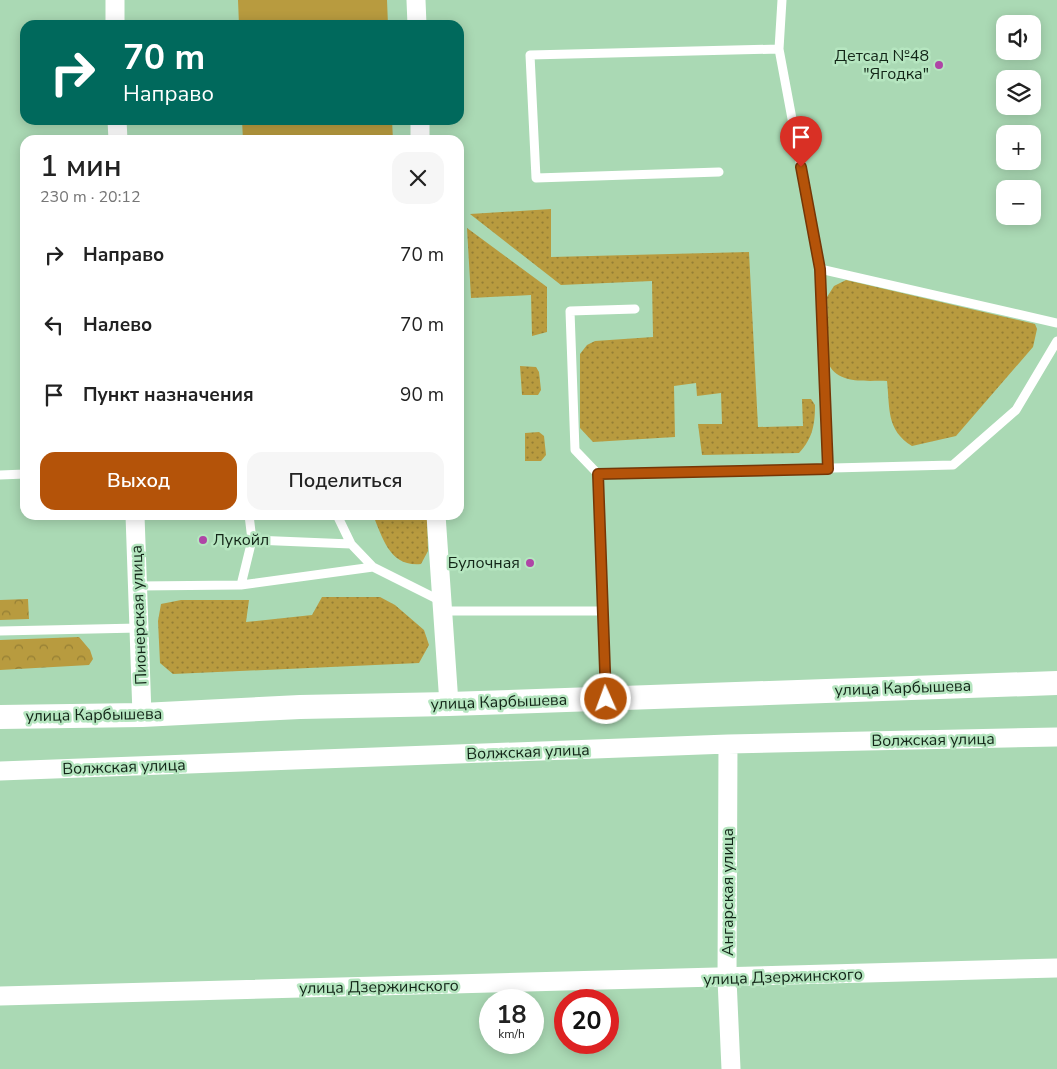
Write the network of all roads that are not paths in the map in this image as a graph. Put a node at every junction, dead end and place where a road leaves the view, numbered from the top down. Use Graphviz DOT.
graph roads {
  1 [pos="115,0"];
  2 [pos="416,0"];
  3 [pos="782,0"];
  4 [pos="115,20"];
  5 [pos="417,20"];
  6 [pos="779,49"];
  7 [pos="719,172"];
  8 [pos="820,269"];
  9 [pos="635,309"];
  10 [pos="1057,323"];
  11 [pos="1057,341"];
  12 [pos="828,469"];
  13 [pos="20,474"];
  14 [pos="598,474"];
  15 [pos="0,475"];
  16 [pos="135,520"];
  17 [pos="250,520"];
  18 [pos="339,520"];
  19 [pos="436,520"];
  20 [pos="252,540"];
  21 [pos="351,544"];
  22 [pos="373,567"];
  23 [pos="241,585"];
  24 [pos="138,586"];
  25 [pos="441,606"];
  26 [pos="603,611"];
  27 [pos="139,628"];
  28 [pos="0,631"];
  29 [pos="1057,683"];
  30 [pos="606,699"];
  31 [pos="449,704"];
  32 [pos="142,715"];
  33 [pos="0,717"];
  34 [pos="1057,737"];
  35 [pos="728,744"];
  36 [pos="0,771"];
  37 [pos="1057,968"];
  38 [pos="727,979"];
  39 [pos="0,996"];
  40 [pos="731,1069"];
  1 -- 4 [label="street"];
  2 -- 5 [label="street"];
  3 -- 6 [label="lane"];
  6 -- 7 [label="lane"];
  6 -- 8 [label="lane"];
  8 -- 10 [label="lane"];
  8 -- 12 [label="lane"];
  9 -- 14 [label="lane"];
  11 -- 12 [label="lane"];
  12 -- 14 [label="lane"];
  13 -- 15 [label="lane"];
  14 -- 26 [label="lane"];
  16 -- 24 [label="street, Пионерская улица"];
  17 -- 20 [label="lane"];
  18 -- 21 [label="lane"];
  19 -- 25 [label="street"];
  20 -- 21 [label="lane"];
  20 -- 23 [label="lane"];
  21 -- 22 [label="lane"];
  22 -- 23 [label="lane"];
  22 -- 25 [label="lane"];
  23 -- 24 [label="lane"];
  24 -- 27 [label="street, Пионерская улица"];
  25 -- 26 [label="lane"];
  25 -- 31 [label="street"];
  26 -- 30 [label="lane"];
  27 -- 28 [label="lane"];
  27 -- 32 [label="street, Пионерская улица"];
  29 -- 30 [label="street, улица Карбышева"];
  30 -- 31 [label="street, улица Карбышева"];
  31 -- 32 [label="street, улица Карбышева"];
  32 -- 33 [label="street, улица Карбышева"];
  34 -- 35 [label="street, Волжская улица"];
  35 -- 36 [label="street, Волжская улица"];
  35 -- 38 [label="street, Ангарская улица"];
  37 -- 38 [label="street, улица Дзержинского"];
  38 -- 39 [label="street, улица Дзержинского"];
  38 -- 40 [label="street, Ангарская улица"];
}
